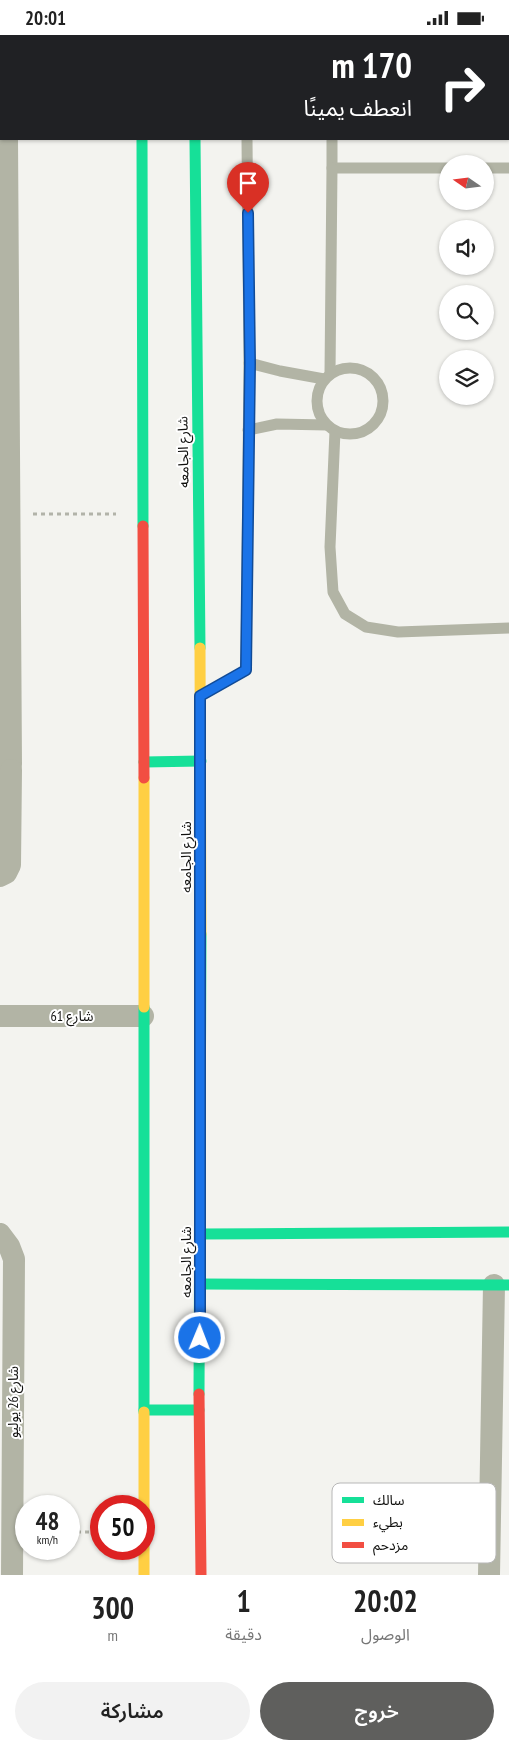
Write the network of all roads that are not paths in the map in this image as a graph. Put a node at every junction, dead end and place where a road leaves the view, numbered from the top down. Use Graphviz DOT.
graph roads {
  1 [pos="7,140"];
  2 [pos="142,140"];
  3 [pos="195,140"];
  4 [pos="247,140"];
  5 [pos="332,140"];
  6 [pos="332,168"];
  7 [pos="439,168"];
  8 [pos="494,168"];
  9 [pos="509,168"];
  10 [pos="250,363"];
  11 [pos="327,376"];
  12 [pos="331,428"];
  13 [pos="248,430"];
  14 [pos="509,627"];
  15 [pos="200,696"];
  16 [pos="201,761"];
  17 [pos="144,762"];
  18 [pos="11,764"];
  19 [pos="0,789"];
  20 [pos="0,876"];
  21 [pos="0,1016"];
  22 [pos="143,1016"];
  23 [pos="509,1232"];
  24 [pos="0,1234"];
  25 [pos="201,1234"];
  26 [pos="201,1284"];
  27 [pos="501,1285"];
  28 [pos="144,1410"];
  29 [pos="199,1410"];
  30 [pos="493,1483"];
  31 [pos="12,1575"];
  32 [pos="144,1575"];
  33 [pos="200,1575"];
  1 -- 18 [label="street"];
  2 -- 17 [label="main road"];
  3 -- 15 [label="main road, شارع الجامعه"];
  4 -- 10 [label="lane"];
  5 -- 6 [label="lane"];
  6 -- 7 [label="lane"];
  6 -- 11 [label="lane"];
  8 -- 9 [label="lane"];
  10 -- 11 [label="lane"];
  10 -- 13 [label="lane"];
  11 -- 12 [label="lane"];
  11 -- 12 [label="lane"];
  12 -- 13 [label="lane"];
  12 -- 14 [label="lane"];
  13 -- 15 [label="lane"];
  15 -- 16 [label="main road, شارع الجامعه"];
  16 -- 17 [label="main road"];
  16 -- 25 [label="main road, شارع الجامعه"];
  17 -- 22 [label="main road"];
  18 -- 19 [label="street"];
  18 -- 20 [label="street"];
  21 -- 22 [label="street, شارع 61"];
  22 -- 28 [label="main road"];
  23 -- 25 [label="main road"];
  24 -- 31 [label="street, شارع 26 يوليو"];
  25 -- 26 [label="main road, شارع الجامعه"];
  26 -- 27 [label="main road"];
  26 -- 29 [label="main road, شارع الجامعه"];
  27 -- 30 [label="street"];
  28 -- 29 [label="main road"];
  28 -- 32 [label="main road"];
  29 -- 33 [label="main road, شارع الجامعه"];
}
